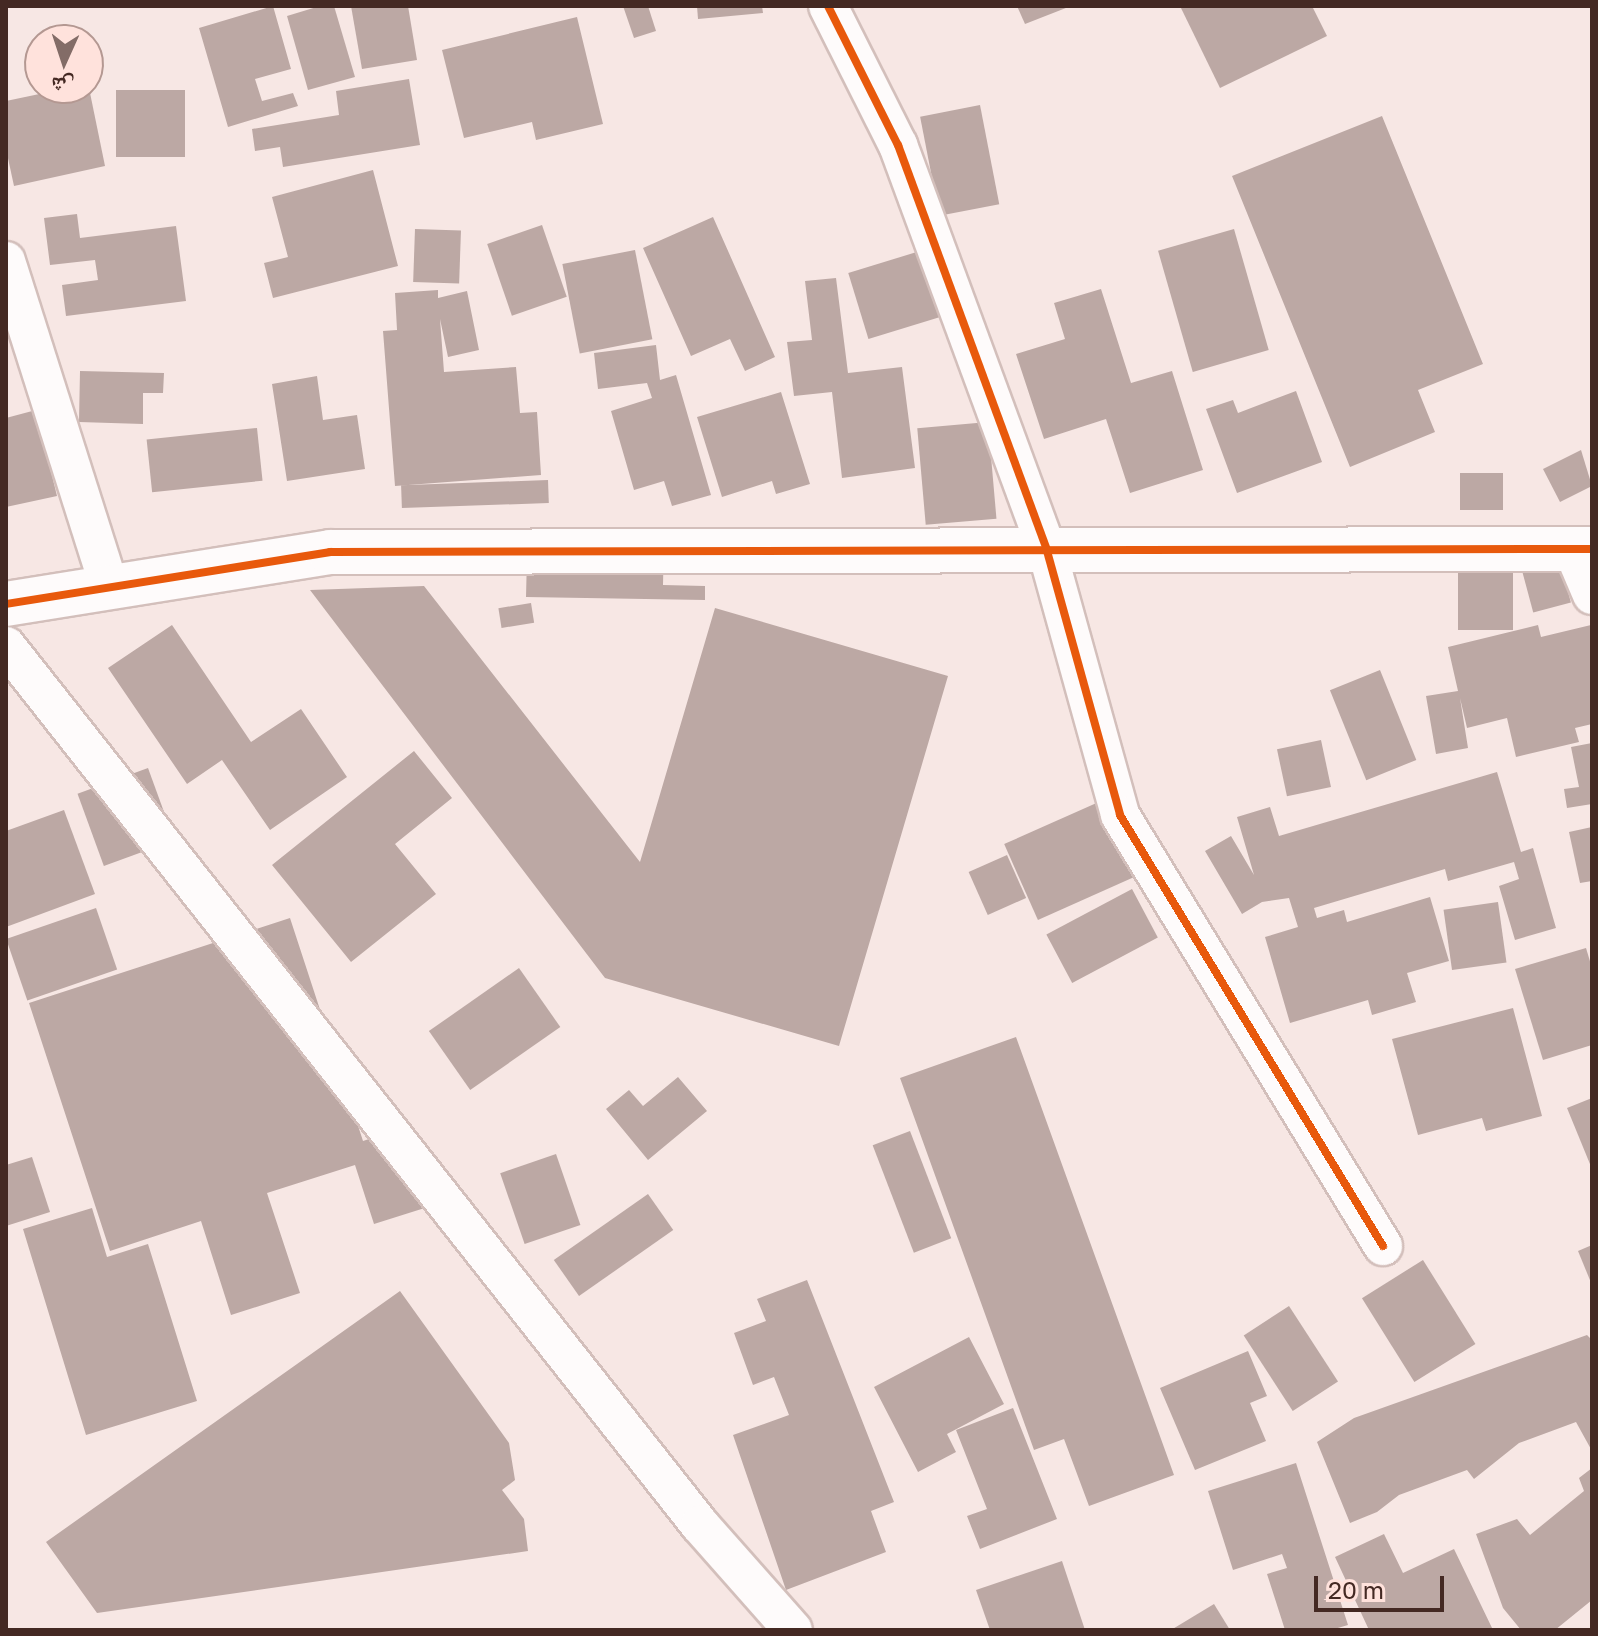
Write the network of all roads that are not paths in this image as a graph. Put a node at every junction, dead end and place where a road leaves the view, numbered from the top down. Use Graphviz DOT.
graph roads {
  1 [pos="828,6"];
  2 [pos="6,261"];
  3 [pos="1582,548"];
  4 [pos="1047,551"];
  5 [pos="109,585"];
  6 [pos="1592,595"];
  7 [pos="6,604"];
  8 [pos="6,646"];
  9 [pos="1383,1246"];
  10 [pos="793,1630"];
  1 -- 4 [label="street"];
  2 -- 5 [label="street"];
  3 -- 4 [label="street"];
  3 -- 6 [label="street"];
  4 -- 5 [label="street"];
  4 -- 9 [label="street"];
  5 -- 7 [label="street"];
  8 -- 10 [label="street"];
}
